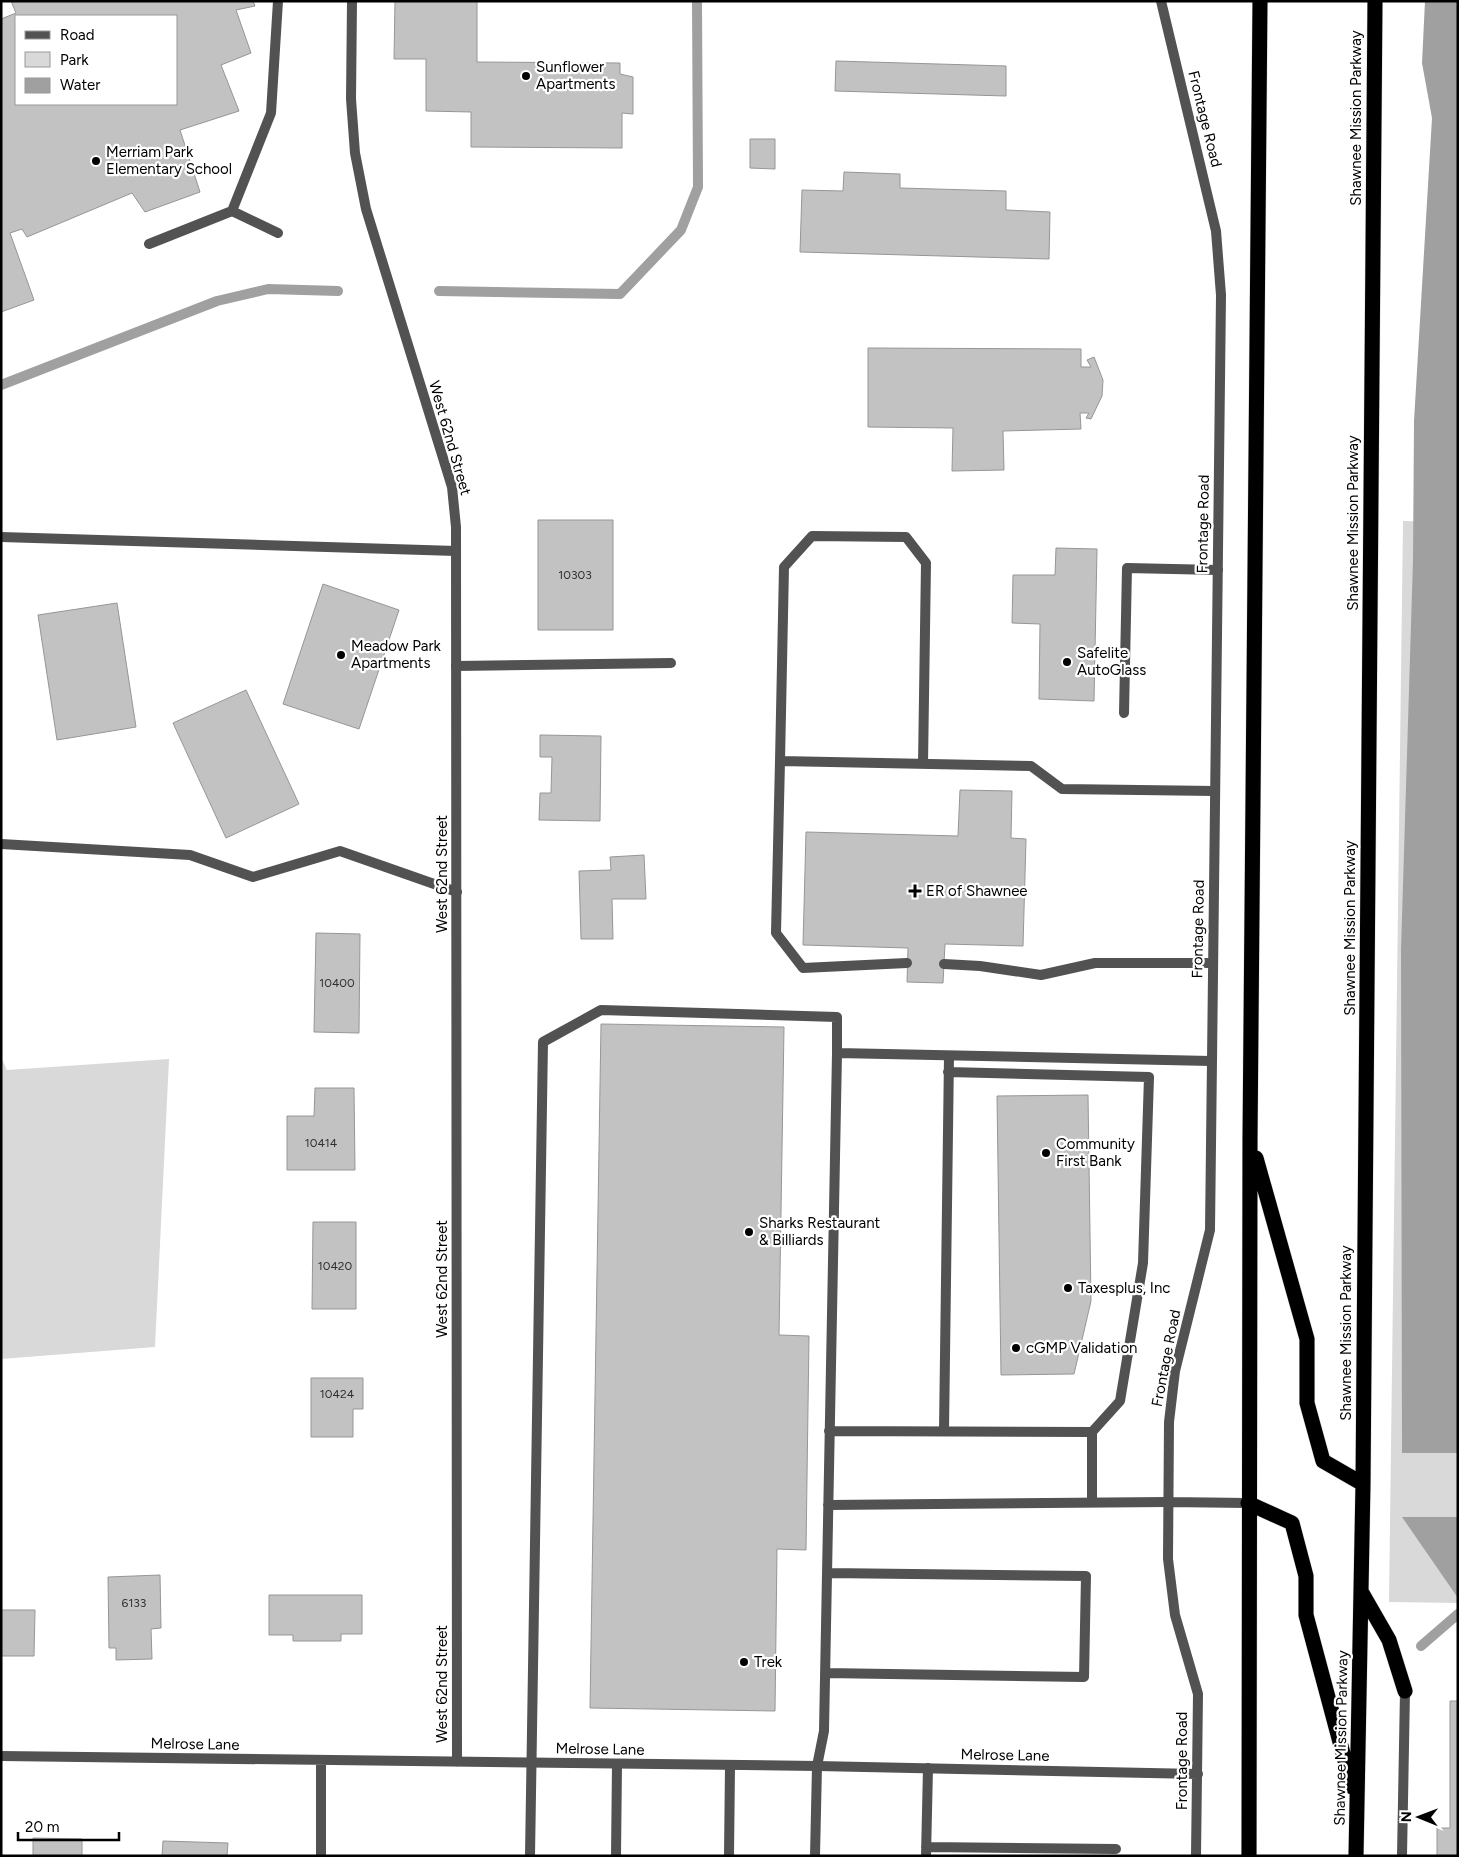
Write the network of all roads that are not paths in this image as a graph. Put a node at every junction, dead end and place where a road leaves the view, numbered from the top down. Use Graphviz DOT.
graph roads {
  1 [pos="278,1"];
  2 [pos="352,1"];
  3 [pos="1161,1"];
  4 [pos="1260,1"];
  5 [pos="1375,1"];
  6 [pos="232,211"];
  7 [pos="278,234"];
  8 [pos="149,244"];
  9 [pos="1,537"];
  10 [pos="456,551"];
  11 [pos="1218,570"];
  12 [pos="671,663"];
  13 [pos="456,666"];
  14 [pos="1124,712"];
  15 [pos="780,762"];
  16 [pos="923,764"];
  17 [pos="1215,791"];
  18 [pos="1,844"];
  19 [pos="457,892"];
  20 [pos="908,963"];
  21 [pos="1213,963"];
  22 [pos="944,964"];
  23 [pos="837,1053"];
  24 [pos="949,1056"];
  25 [pos="1212,1061"];
  26 [pos="948,1072"];
  27 [pos="1250,1139"];
  28 [pos="830,1431"];
  29 [pos="944,1431"];
  30 [pos="1092,1432"];
  31 [pos="1363,1484"];
  32 [pos="1092,1502"];
  33 [pos="1168,1502"];
  34 [pos="1248,1503"];
  35 [pos="828,1505"];
  36 [pos="827,1573"];
  37 [pos="1362,1592"];
  38 [pos="825,1673"];
  39 [pos="1405,1691"];
  40 [pos="1,1756"];
  41 [pos="321,1761"];
  42 [pos="456,1762"];
  43 [pos="530,1763"];
  44 [pos="617,1764"];
  45 [pos="730,1766"];
  46 [pos="817,1766"];
  47 [pos="928,1768"];
  48 [pos="1198,1774"];
  49 [pos="1357,1805"];
  50 [pos="1116,1849"];
  51 [pos="926,1851"];
  52 [pos="320,1856"];
  53 [pos="530,1856"];
  54 [pos="616,1856"];
  55 [pos="729,1856"];
  56 [pos="815,1856"];
  57 [pos="1196,1856"];
  58 [pos="1249,1856"];
  59 [pos="1356,1856"];
  60 [pos="1402,1856"];
  1 -- 6 [label="street"];
  2 -- 10 [label="street, West 62nd Street"];
  3 -- 11 [label="street, Frontage Road"];
  4 -- 27 [label="highway"];
  5 -- 31 [label="highway, Shawnee Mission Parkway"];
  6 -- 7 [label="street"];
  6 -- 8 [label="street"];
  9 -- 10 [label="street"];
  10 -- 13 [label="street, West 62nd Street"];
  11 -- 14 [label="street"];
  11 -- 17 [label="street, Frontage Road"];
  12 -- 13 [label="street"];
  13 -- 19 [label="street, West 62nd Street"];
  15 -- 16 [label="street"];
  15 -- 16 [label="street"];
  15 -- 20 [label="street"];
  16 -- 17 [label="street"];
  17 -- 21 [label="street, Frontage Road"];
  18 -- 19 [label="street"];
  19 -- 42 [label="street, West 62nd Street"];
  21 -- 22 [label="street"];
  21 -- 25 [label="street, Frontage Road"];
  23 -- 24 [label="street"];
  23 -- 28 [label="street"];
  23 -- 43 [label="street"];
  24 -- 25 [label="street"];
  24 -- 26 [label="street"];
  25 -- 33 [label="street, Frontage Road"];
  26 -- 29 [label="street"];
  26 -- 30 [label="street"];
  27 -- 31 [label="highway"];
  27 -- 34 [label="highway"];
  28 -- 29 [label="street"];
  28 -- 35 [label="street"];
  29 -- 30 [label="street"];
  30 -- 32 [label="street"];
  31 -- 37 [label="highway, Shawnee Mission Parkway"];
  32 -- 33 [label="street"];
  32 -- 35 [label="street"];
  33 -- 34 [label="street"];
  33 -- 48 [label="street, Frontage Road"];
  34 -- 49 [label="highway"];
  34 -- 58 [label="highway"];
  35 -- 36 [label="street"];
  36 -- 38 [label="street"];
  36 -- 38 [label="street"];
  37 -- 39 [label="highway"];
  37 -- 49 [label="highway, Shawnee Mission Parkway"];
  38 -- 46 [label="street"];
  39 -- 60 [label="street"];
  40 -- 41 [label="street, Melrose Lane"];
  41 -- 42 [label="street, Melrose Lane"];
  41 -- 52 [label="street"];
  42 -- 43 [label="street, Melrose Lane"];
  43 -- 44 [label="street, Melrose Lane"];
  43 -- 53 [label="street"];
  44 -- 45 [label="street, Melrose Lane"];
  44 -- 54 [label="street"];
  45 -- 46 [label="street, Melrose Lane"];
  45 -- 55 [label="street"];
  46 -- 47 [label="street, Melrose Lane"];
  46 -- 56 [label="street"];
  47 -- 48 [label="street, Melrose Lane"];
  47 -- 51 [label="street"];
  48 -- 57 [label="street, Frontage Road"];
  49 -- 59 [label="highway, Shawnee Mission Parkway"];
  50 -- 51 [label="street"];
}
